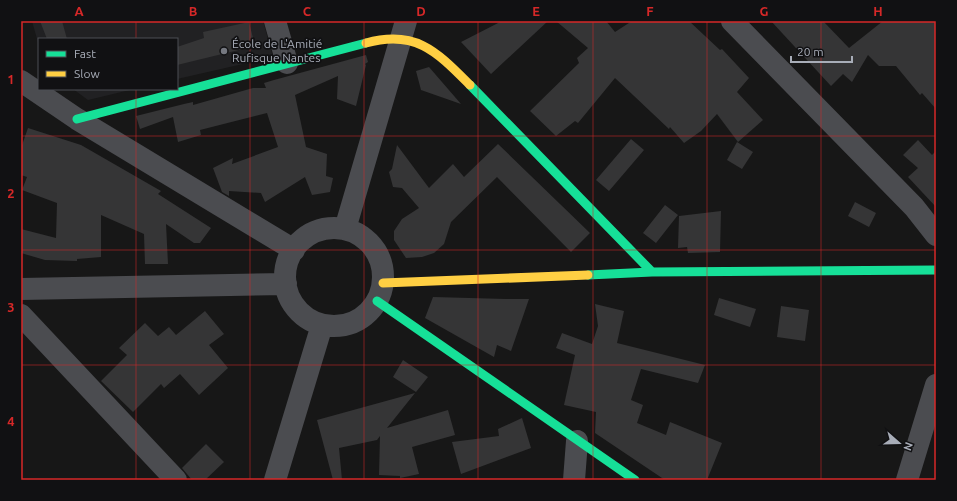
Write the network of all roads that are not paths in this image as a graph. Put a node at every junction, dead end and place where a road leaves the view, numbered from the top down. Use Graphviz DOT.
graph roads {
  1 [pos="275,21"];
  2 [pos="732,21"];
  3 [pos="404,30"];
  4 [pos="287,63"];
  5 [pos="21,81"];
  6 [pos="77,119"];
  7 [pos="345,229"];
  8 [pos="936,235"];
  9 [pos="294,250"];
  10 [pos="936,270"];
  11 [pos="652,272"];
  12 [pos="286,284"];
  13 [pos="21,289"];
  14 [pos="380,292"];
  15 [pos="21,316"];
  16 [pos="322,325"];
  17 [pos="936,385"];
  18 [pos="577,441"];
  19 [pos="568,479"];
  20 [pos="176,480"];
  21 [pos="274,480"];
  22 [pos="635,480"];
  23 [pos="907,480"];
  1 -- 4 [label="street"];
  2 -- 8 [label="street"];
  3 -- 4 [label="street"];
  3 -- 7 [label="street"];
  3 -- 11 [label="street"];
  4 -- 6 [label="street"];
  5 -- 6 [label="street"];
  6 -- 9 [label="street"];
  7 -- 9 [label="street"];
  7 -- 14 [label="street"];
  9 -- 12 [label="street"];
  10 -- 11 [label="street"];
  11 -- 14 [label="street"];
  12 -- 13 [label="street"];
  12 -- 16 [label="street"];
  14 -- 16 [label="street"];
  14 -- 18 [label="street"];
  15 -- 20 [label="street"];
  16 -- 21 [label="street"];
  17 -- 23 [label="street"];
  18 -- 19 [label="street"];
  18 -- 22 [label="street"];
}
